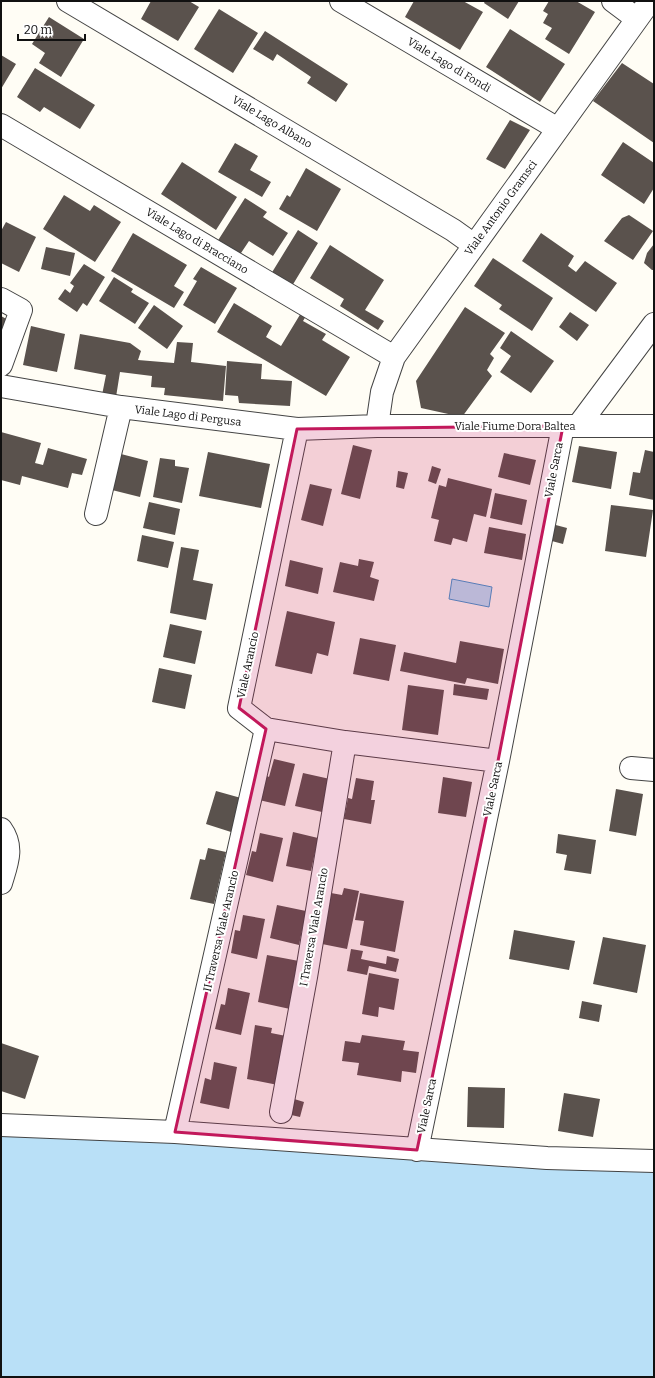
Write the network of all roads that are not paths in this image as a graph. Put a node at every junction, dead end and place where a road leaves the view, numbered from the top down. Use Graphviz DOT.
graph roads {
  1 [pos="68,1"];
  2 [pos="341,1"];
  3 [pos="612,1"];
  4 [pos="650,1"];
  5 [pos="637,19"];
  6 [pos="1,125"];
  7 [pos="558,129"];
  8 [pos="474,245"];
  9 [pos="1,299"];
  10 [pos="654,324"];
  11 [pos="394,357"];
  12 [pos="1,365"];
  13 [pos="1,386"];
  14 [pos="121,407"];
  15 [pos="377,426"];
  16 [pos="570,426"];
  17 [pos="654,426"];
  18 [pos="297,429"];
  19 [pos="96,514"];
  20 [pos="266,729"];
  21 [pos="345,742"];
  22 [pos="498,761"];
  23 [pos="631,768"];
  24 [pos="654,770"];
  25 [pos="1,829"];
  26 [pos="1,883"];
  27 [pos="281,1112"];
  28 [pos="1,1125"];
  29 [pos="176,1132"];
  30 [pos="417,1150"];
  31 [pos="654,1161"];
  1 -- 8 [label="street, Viale Lago Albano"];
  2 -- 7 [label="street, Viale Lago di Fondi"];
  3 -- 5 [label="street"];
  4 -- 5 [label="street, Viale Antonio Gramsci"];
  5 -- 7 [label="street, Viale Antonio Gramsci"];
  6 -- 11 [label="street, Viale Lago di Bracciano"];
  7 -- 8 [label="street, Viale Antonio Gramsci"];
  8 -- 11 [label="street, Viale Antonio Gramsci"];
  9 -- 12 [label="street"];
  10 -- 16 [label="street"];
  11 -- 15 [label="street, Viale Antonio Gramsci"];
  13 -- 14 [label="street, Viale Lago di Pergusa"];
  14 -- 18 [label="street, Viale Lago di Pergusa"];
  14 -- 19 [label="street"];
  15 -- 16 [label="street, Viale Fiume Dora Baltea"];
  15 -- 18 [label="street, Viale Lago di Pergusa"];
  16 -- 17 [label="street, Viale Fiume Dora Baltea"];
  16 -- 22 [label="street, Viale Sarca"];
  18 -- 20 [label="street, Viale Arancio"];
  20 -- 21 [label="street, Viale Arancio"];
  20 -- 29 [label="street, II Traversa Viale Arancio"];
  21 -- 22 [label="street, Viale Arancio"];
  21 -- 27 [label="street, I Traversa Viale Arancio"];
  22 -- 30 [label="street, Viale Sarca"];
  23 -- 24 [label="street"];
  25 -- 26 [label="street"];
  28 -- 29 [label="street"];
  29 -- 30 [label="street"];
  30 -- 31 [label="street"];
}
